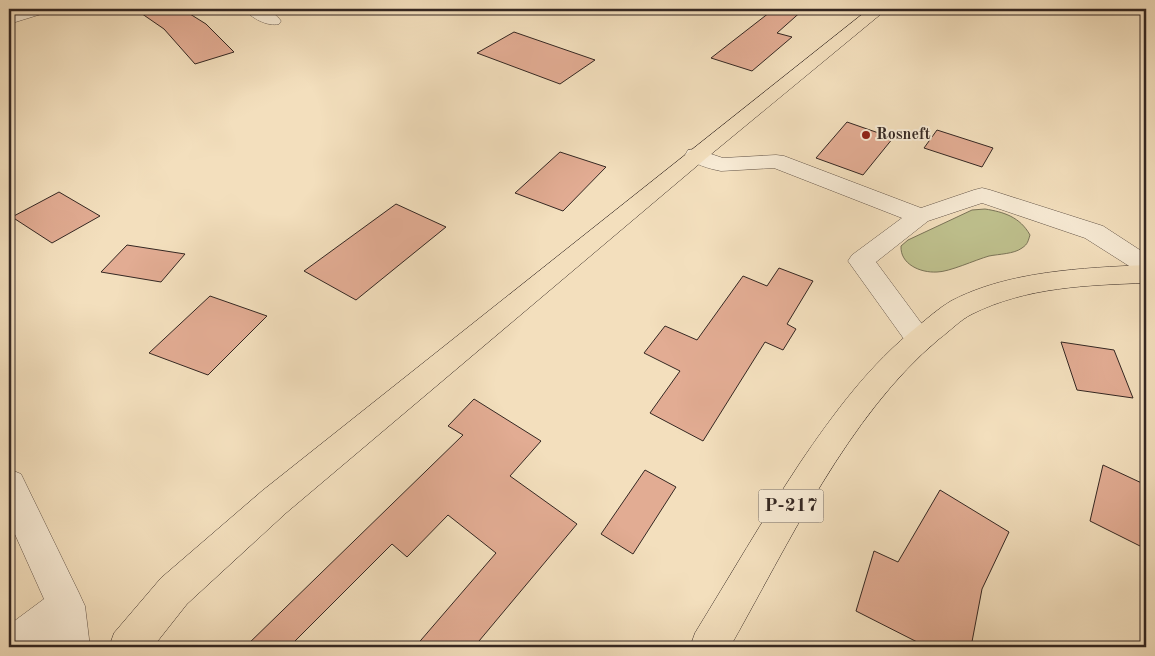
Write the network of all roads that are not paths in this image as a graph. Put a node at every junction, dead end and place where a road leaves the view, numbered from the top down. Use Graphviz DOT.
graph roads {
  1 [pos="42,9"];
  2 [pos="252,9"];
  3 [pos="879,9"];
  4 [pos="9,19"];
  5 [pos="273,21"];
  6 [pos="696,155"];
  7 [pos="920,216"];
  8 [pos="1146,265"];
  9 [pos="1146,274"];
  10 [pos="920,339"];
  11 [pos="9,484"];
  12 [pos="66,606"];
  13 [pos="12,647"];
  14 [pos="71,647"];
  15 [pos="128,647"];
  16 [pos="709,647"];
  1 -- 4 [label="street"];
  2 -- 5 [label="street"];
  3 -- 6 [label="main road"];
  6 -- 7 [label="street"];
  6 -- 15 [label="main road"];
  7 -- 8 [label="street"];
  7 -- 10 [label="street"];
  9 -- 10 [label="main road, Р-217"];
  10 -- 16 [label="main road, Р-217"];
  11 -- 12 [label="street"];
  12 -- 13 [label="street"];
  12 -- 14 [label="street"];
}
